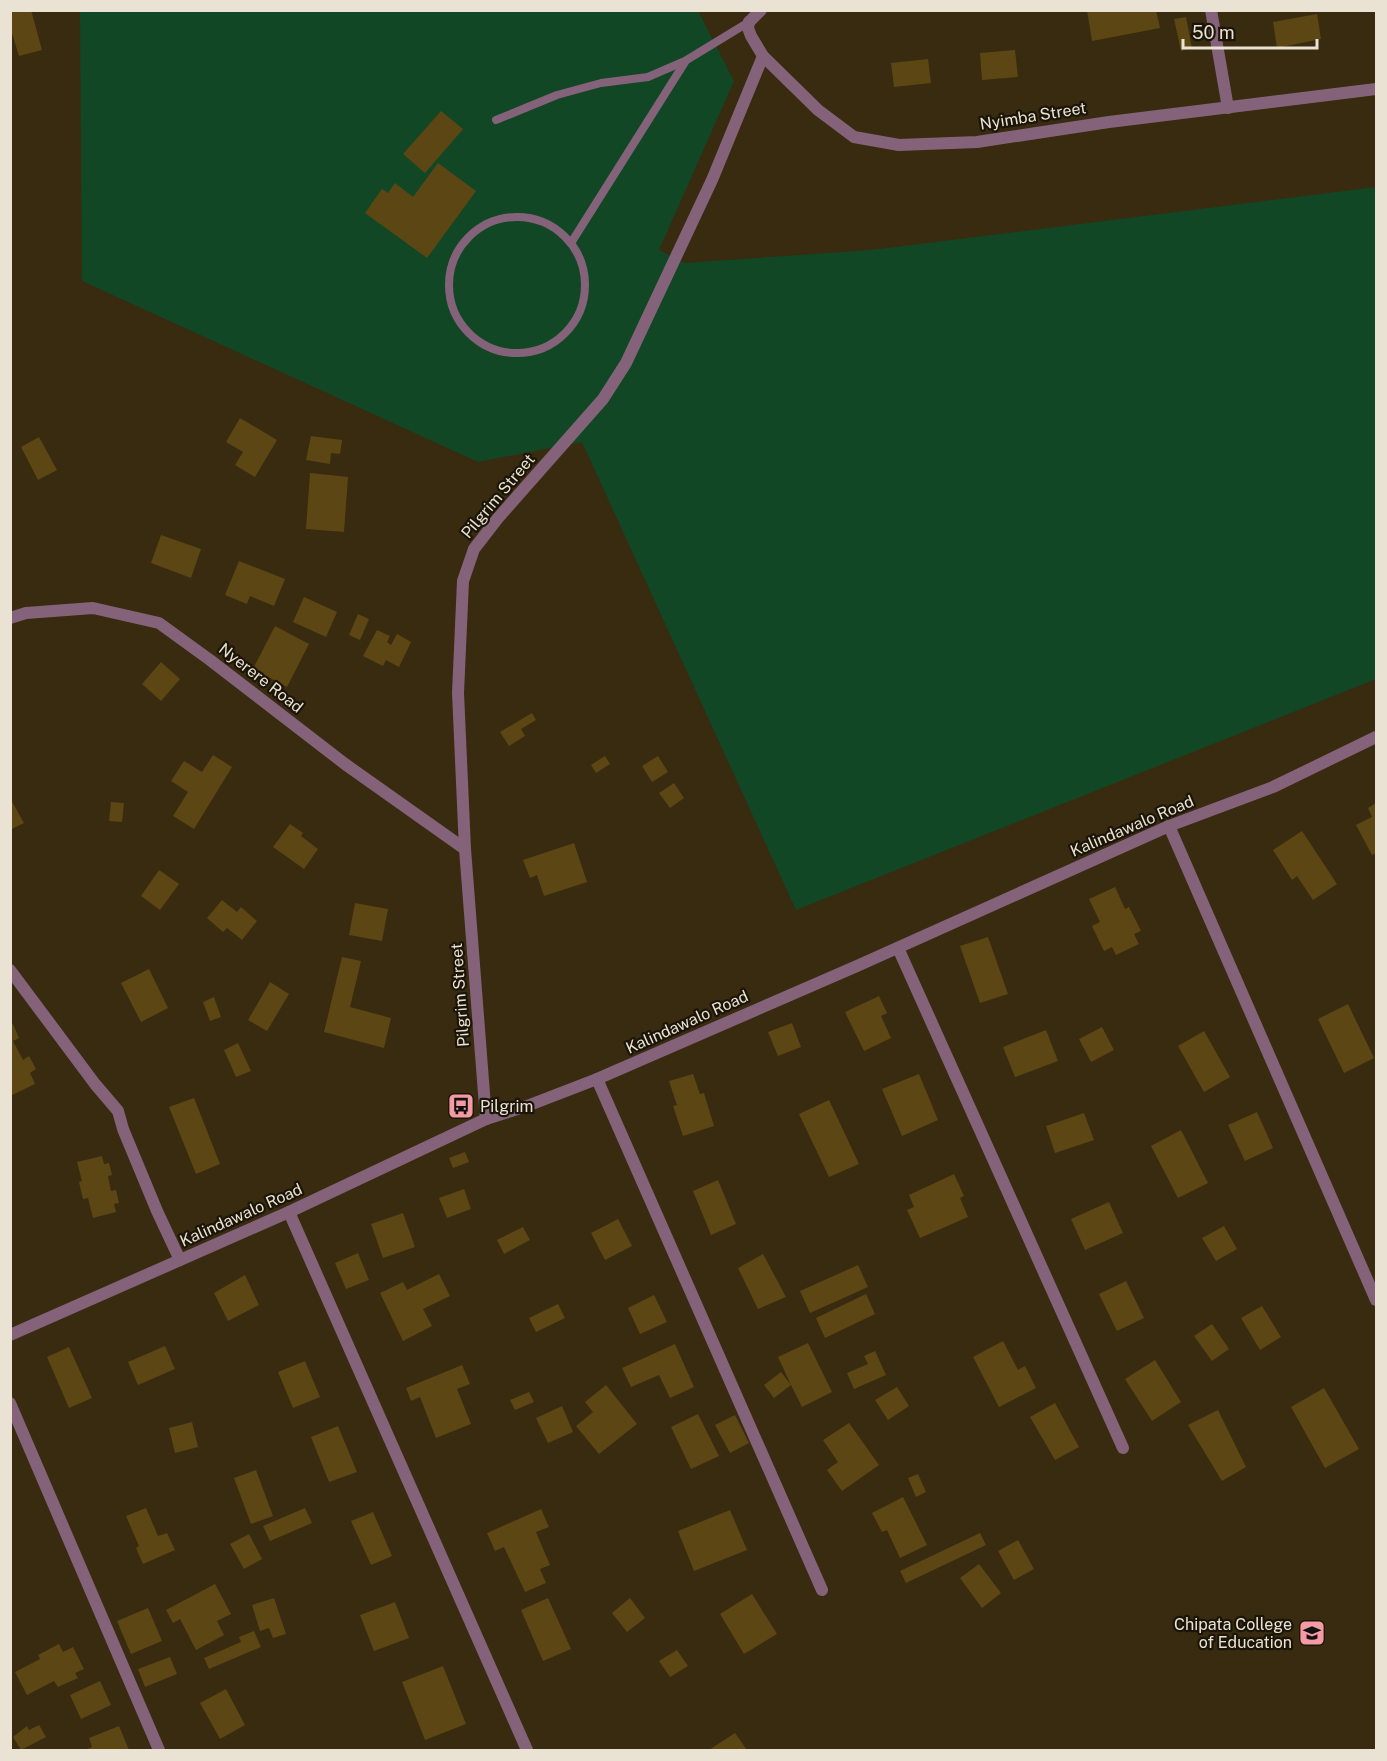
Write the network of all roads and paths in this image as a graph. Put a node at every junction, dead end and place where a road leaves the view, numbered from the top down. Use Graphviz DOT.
graph roads {
  1 [pos="761,10"];
  2 [pos="1211,10"];
  3 [pos="749,22"];
  4 [pos="764,56"];
  5 [pos="686,61"];
  6 [pos="1377,89"];
  7 [pos="1228,108"];
  8 [pos="496,120"];
  9 [pos="571,243"];
  10 [pos="10,618"];
  11 [pos="1377,737"];
  12 [pos="1169,826"];
  13 [pos="465,849"];
  14 [pos="898,948"];
  15 [pos="10,970"];
  16 [pos="597,1079"];
  17 [pos="486,1119"];
  18 [pos="288,1212"];
  19 [pos="180,1260"];
  20 [pos="1377,1300"];
  21 [pos="10,1335"];
  22 [pos="10,1403"];
  23 [pos="1122,1448"];
  24 [pos="822,1590"];
  25 [pos="159,1750"];
  26 [pos="527,1750"];
  1 -- 3 [label="street"];
  2 -- 7 [label="street"];
  3 -- 4 [label="street, Nyimba Street"];
  3 -- 5 [label="lane"];
  4 -- 7 [label="street, Nyimba Street"];
  4 -- 13 [label="street, Pilgrim Street"];
  5 -- 8 [label="lane"];
  5 -- 9 [label="lane"];
  6 -- 7 [label="street, Nyimba Street"];
  9 -- 9 [label="lane"];
  10 -- 13 [label="street, Nyerere Road"];
  11 -- 12 [label="street, Kalindawalo Road"];
  12 -- 14 [label="street, Kalindawalo Road"];
  12 -- 20 [label="street"];
  13 -- 17 [label="street, Pilgrim Street"];
  14 -- 16 [label="street, Kalindawalo Road"];
  14 -- 23 [label="street"];
  15 -- 19 [label="street"];
  16 -- 17 [label="street, Kalindawalo Road"];
  16 -- 24 [label="street"];
  17 -- 18 [label="street, Kalindawalo Road"];
  18 -- 19 [label="street, Kalindawalo Road"];
  18 -- 26 [label="street"];
  19 -- 21 [label="street, Kalindawalo Road"];
  22 -- 25 [label="street"];
}
